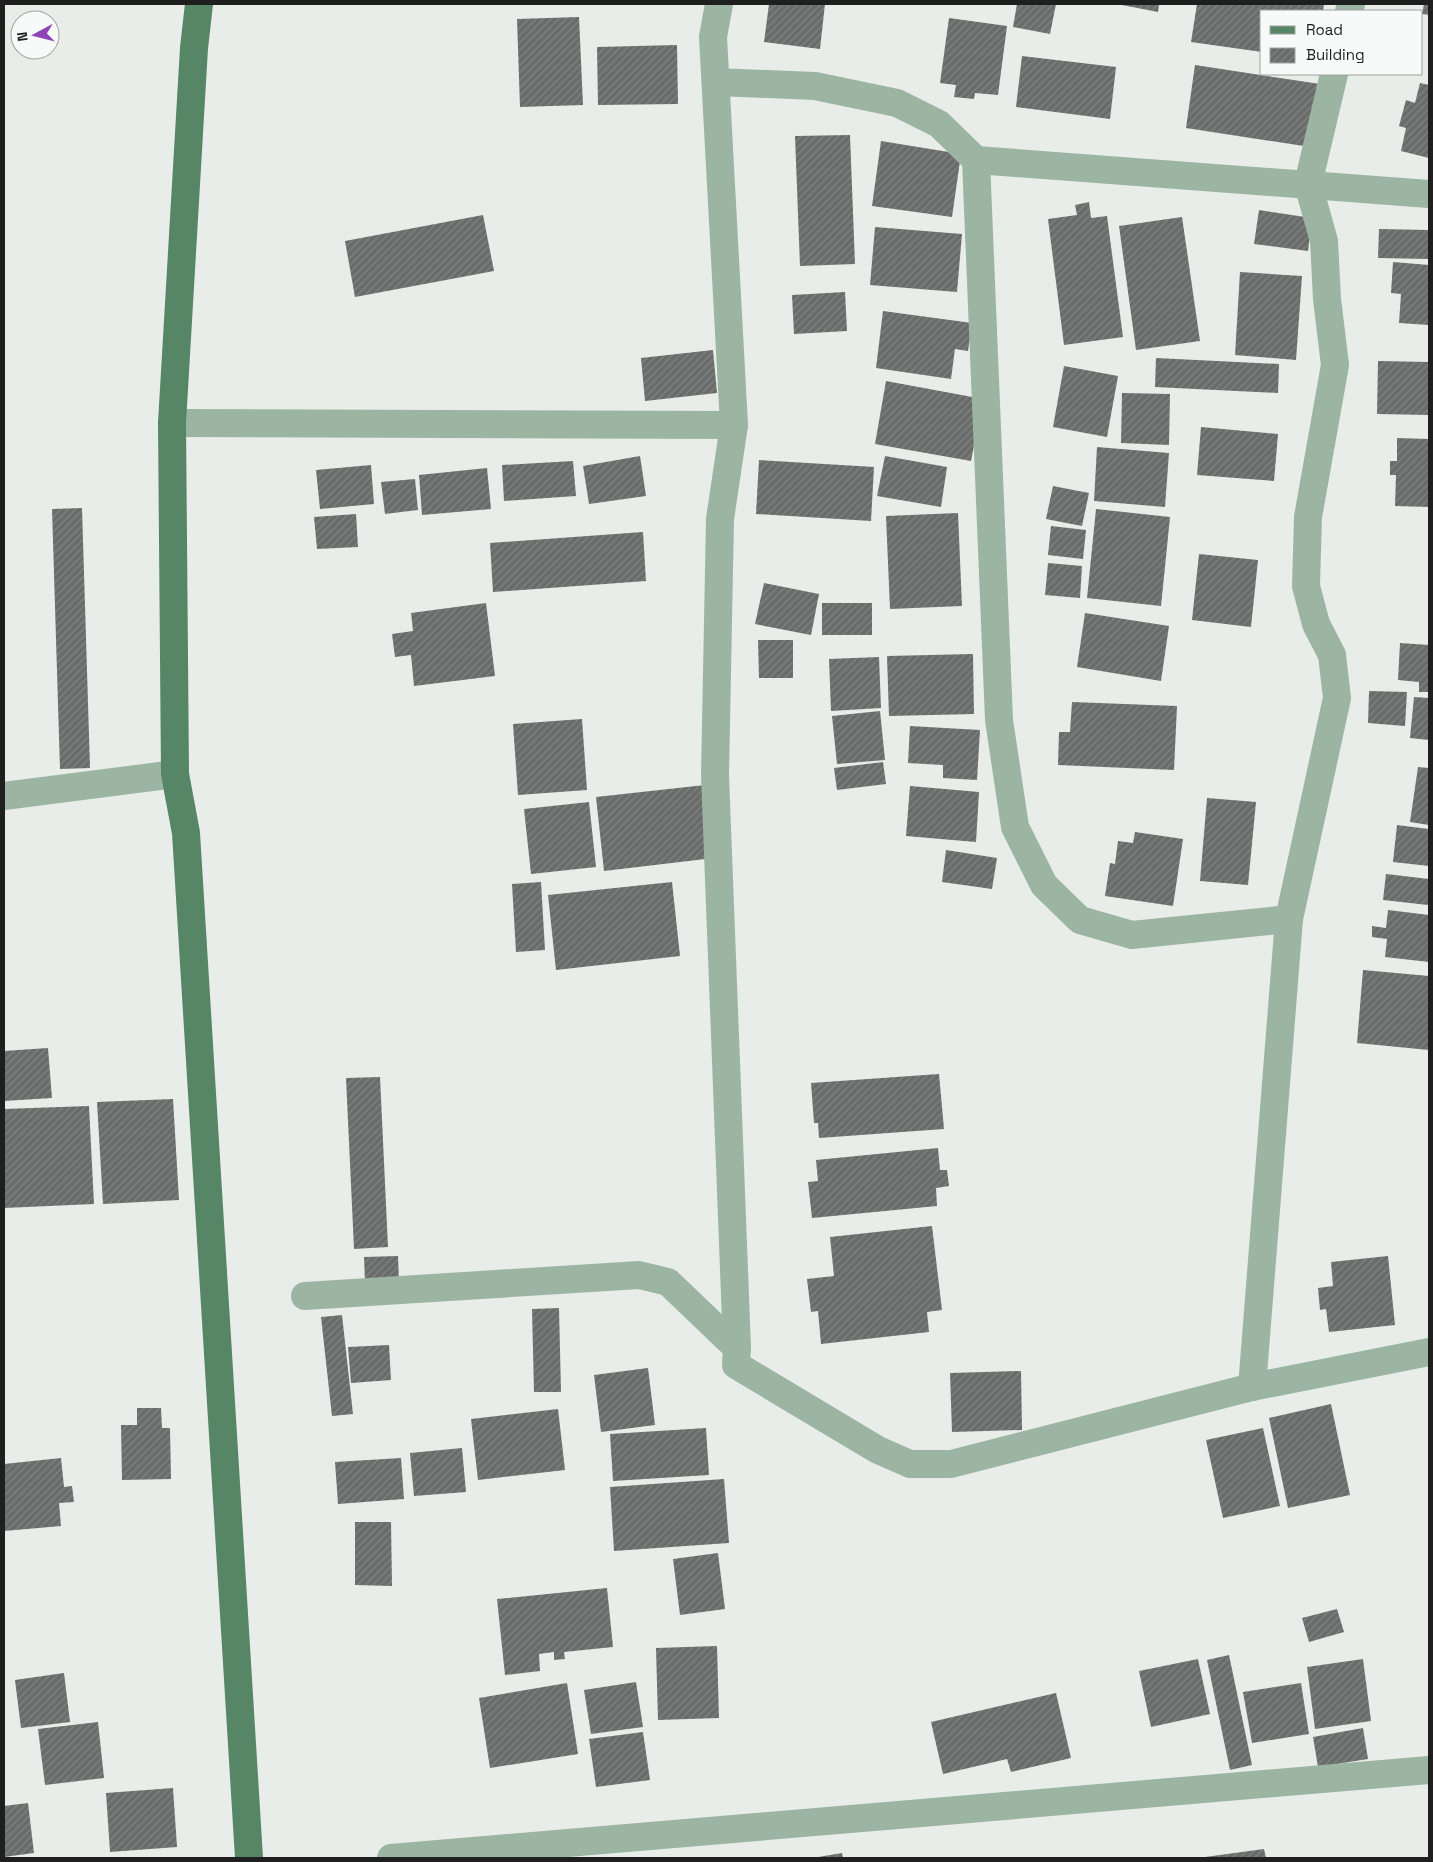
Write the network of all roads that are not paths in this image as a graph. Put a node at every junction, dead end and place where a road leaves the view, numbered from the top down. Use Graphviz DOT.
graph roads {
  1 [pos="198,4"];
  2 [pos="718,4"];
  3 [pos="1334,75"];
  4 [pos="716,82"];
  5 [pos="976,160"];
  6 [pos="1308,184"];
  7 [pos="1429,194"];
  8 [pos="172,423"];
  9 [pos="734,425"];
  10 [pos="175,774"];
  11 [pos="4,796"];
  12 [pos="1288,919"];
  13 [pos="305,1296"];
  14 [pos="736,1348"];
  15 [pos="1429,1352"];
  16 [pos="1252,1387"];
  17 [pos="1429,1770"];
  18 [pos="249,1858"];
  19 [pos="390,1858"];
  1 -- 8 [label="main road"];
  2 -- 4 [label="street"];
  3 -- 6 [label="street"];
  4 -- 5 [label="street"];
  4 -- 9 [label="street"];
  5 -- 6 [label="street"];
  5 -- 12 [label="street"];
  6 -- 7 [label="street"];
  6 -- 12 [label="street"];
  8 -- 9 [label="street"];
  8 -- 10 [label="main road"];
  9 -- 14 [label="street"];
  10 -- 11 [label="street"];
  10 -- 18 [label="main road"];
  12 -- 16 [label="street"];
  13 -- 14 [label="street"];
  14 -- 16 [label="street"];
  15 -- 16 [label="street"];
  17 -- 19 [label="street"];
}
